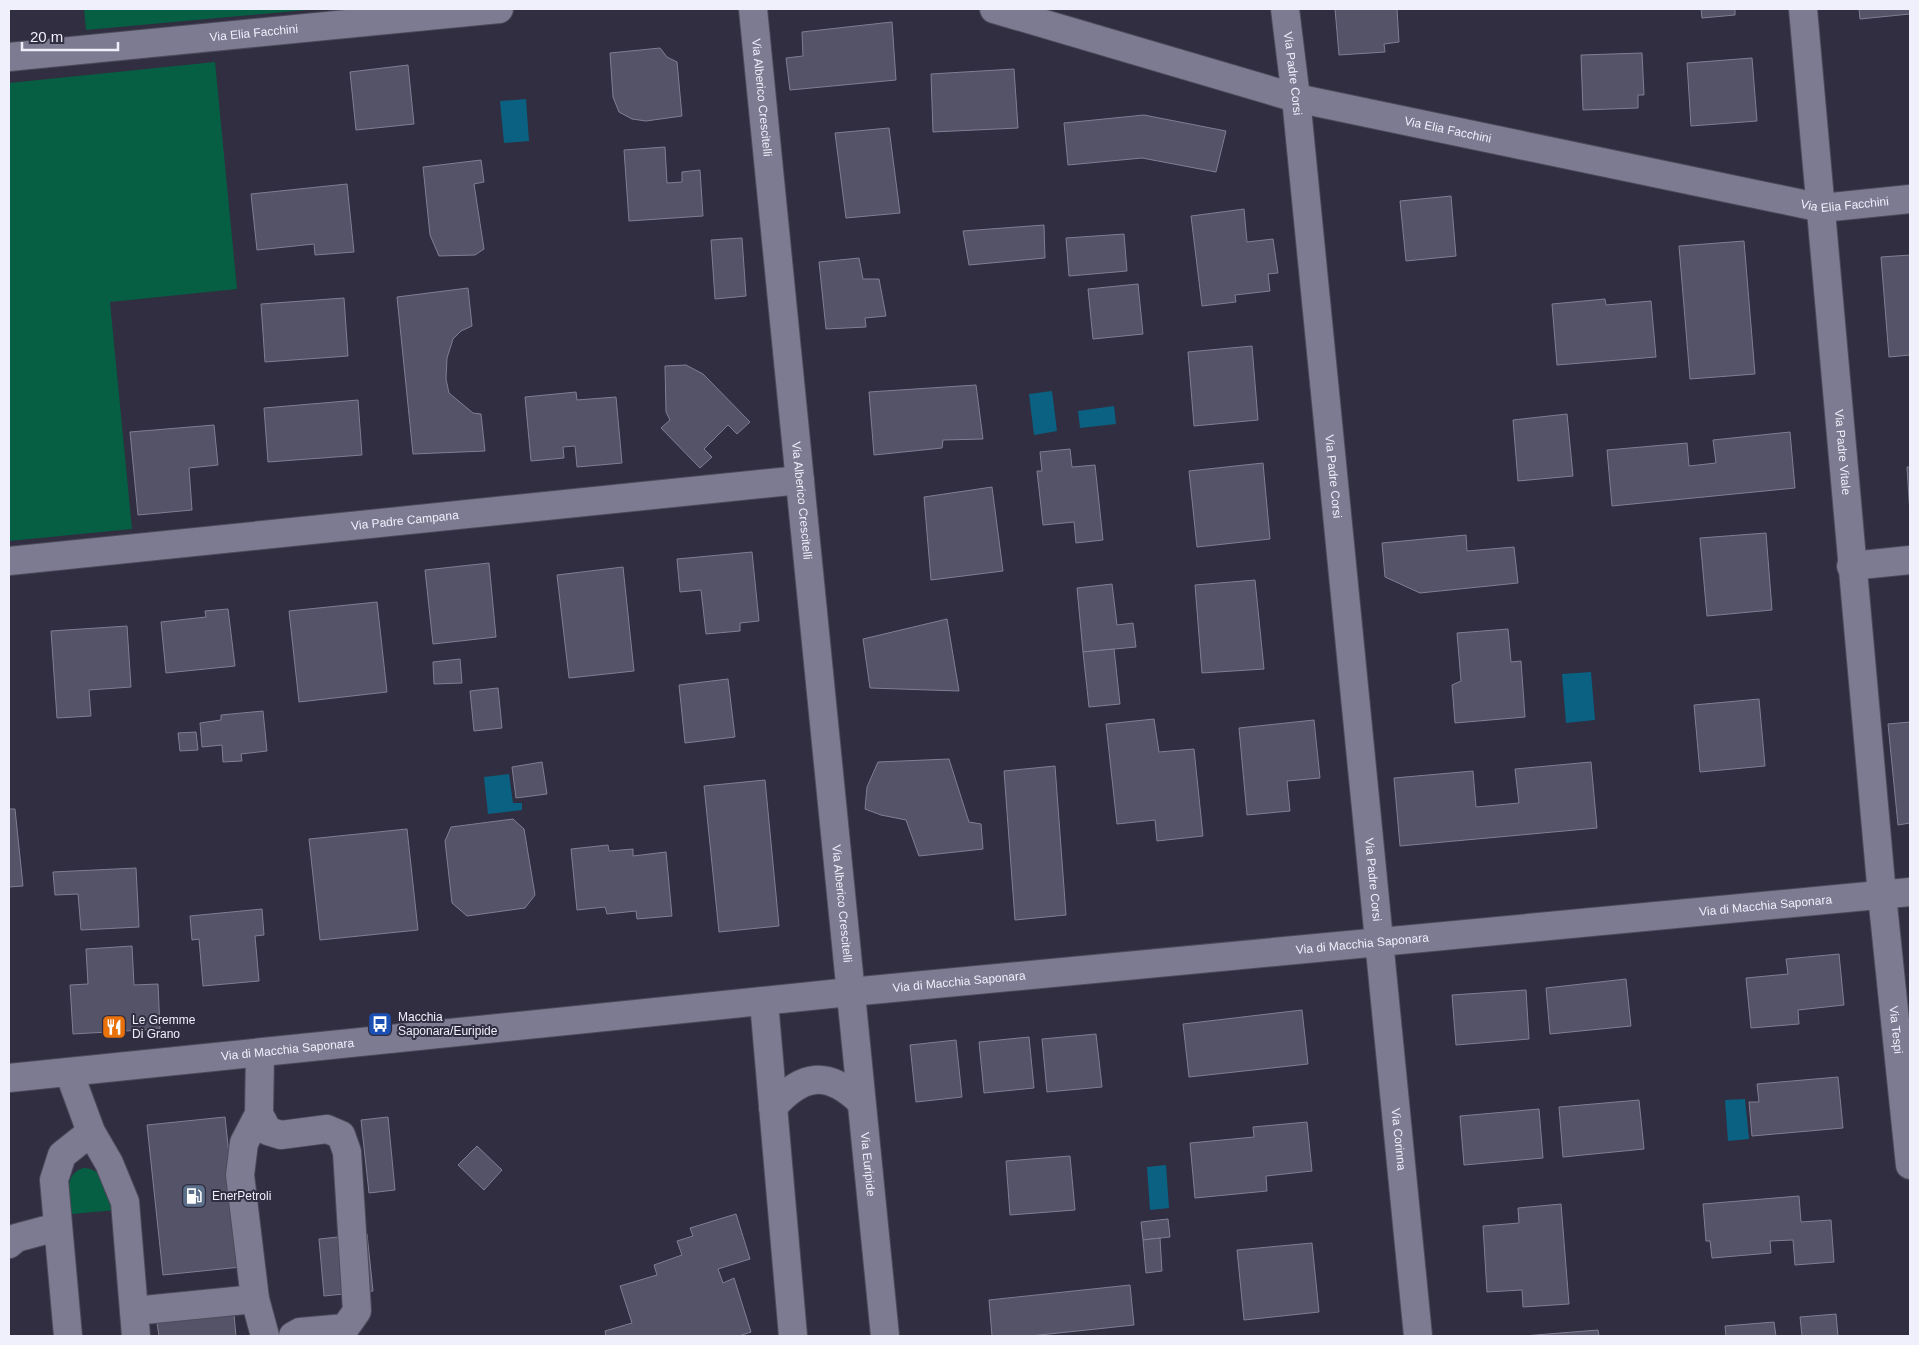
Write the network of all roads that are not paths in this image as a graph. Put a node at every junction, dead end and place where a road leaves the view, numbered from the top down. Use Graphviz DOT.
graph roads {
  1 [pos="499,9"];
  2 [pos="753,9"];
  3 [pos="994,9"];
  4 [pos="1285,9"];
  5 [pos="1804,9"];
  6 [pos="9,57"];
  7 [pos="1296,98"];
  8 [pos="1910,199"];
  9 [pos="1822,208"];
  10 [pos="800,480"];
  11 [pos="1910,560"];
  12 [pos="9,561"];
  13 [pos="1851,566"];
  14 [pos="1910,892"];
  15 [pos="1882,895"];
  16 [pos="1379,944"];
  17 [pos="1901,991"];
  18 [pos="850,992"];
  19 [pos="764,1002"];
  20 [pos="260,1053"];
  21 [pos="69,1072"];
  22 [pos="9,1078"];
  23 [pos="860,1101"];
  24 [pos="773,1107"];
  25 [pos="260,1114"];
  26 [pos="91,1132"];
  27 [pos="1910,1165"];
  28 [pos="57,1227"];
  29 [pos="9,1244"];
  30 [pos="256,1299"];
  31 [pos="135,1324"];
  32 [pos="68,1336"];
  33 [pos="265,1336"];
  34 [pos="293,1336"];
  35 [pos="793,1336"];
  36 [pos="885,1336"];
  37 [pos="1418,1336"];
  1 -- 6 [label="street, Via Elia Facchini"];
  2 -- 10 [label="street, Via Alberico Crescitelli"];
  3 -- 7 [label="street, Via Elia Facchini"];
  4 -- 7 [label="street, Via Padre Corsi"];
  5 -- 9 [label="street, Via Padre Vitale"];
  7 -- 9 [label="street, Via Elia Facchini"];
  7 -- 16 [label="street, Via Padre Corsi"];
  8 -- 9 [label="street, Via Elia Facchini"];
  9 -- 13 [label="street, Via Padre Vitale"];
  10 -- 12 [label="street, Via Padre Campana"];
  10 -- 18 [label="street, Via Alberico Crescitelli"];
  11 -- 13 [label="street"];
  13 -- 15 [label="street, Via Padre Vitale"];
  14 -- 15 [label="street, Via di Macchia Saponara"];
  15 -- 16 [label="street, Via di Macchia Saponara"];
  15 -- 17 [label="street, Via Tespi"];
  16 -- 18 [label="street, Via di Macchia Saponara"];
  16 -- 37 [label="street, Via Corinna"];
  17 -- 27 [label="street, Via Tespi"];
  18 -- 19 [label="street, Via di Macchia Saponara"];
  18 -- 23 [label="street, Via Euripide"];
  19 -- 20 [label="street, Via di Macchia Saponara"];
  19 -- 24 [label="street"];
  20 -- 21 [label="street, Via di Macchia Saponara"];
  20 -- 25 [label="street"];
  21 -- 22 [label="street, Via di Macchia Saponara"];
  21 -- 26 [label="street"];
  23 -- 24 [label="street"];
  23 -- 36 [label="street, Via Euripide"];
  24 -- 35 [label="street"];
  25 -- 30 [label="street"];
  25 -- 34 [label="street"];
  26 -- 28 [label="street"];
  26 -- 31 [label="street"];
  28 -- 29 [label="street"];
  28 -- 32 [label="street"];
  30 -- 31 [label="street"];
  30 -- 33 [label="street"];
}
